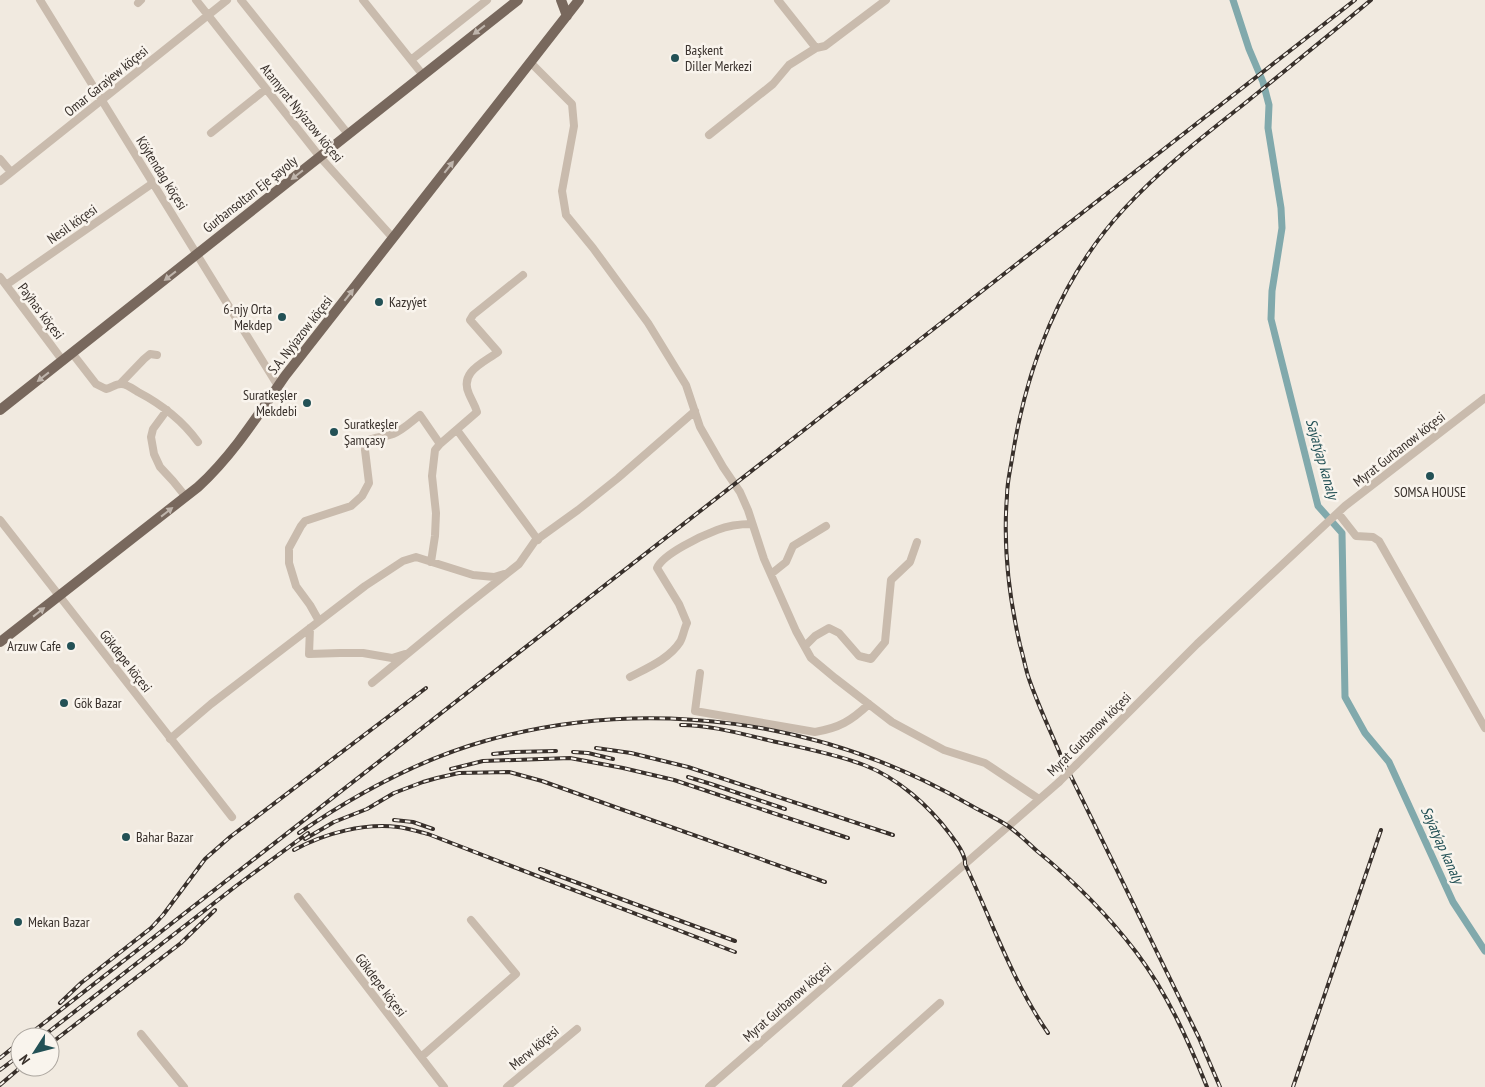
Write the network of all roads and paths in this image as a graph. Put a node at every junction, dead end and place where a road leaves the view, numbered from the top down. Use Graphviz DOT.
graph roads {
  1 [pos="40,0"];
  2 [pos="196,0"];
  3 [pos="227,0"];
  4 [pos="241,0"];
  5 [pos="363,0"];
  6 [pos="487,0"];
  7 [pos="518,0"];
  8 [pos="562,0"];
  9 [pos="579,0"];
  10 [pos="778,0"];
  11 [pos="886,0"];
  12 [pos="208,15"];
  13 [pos="567,16"];
  14 [pos="816,48"];
  15 [pos="411,60"];
  16 [pos="530,62"];
  17 [pos="423,75"];
  18 [pos="266,89"];
  19 [pos="102,100"];
  20 [pos="211,132"];
  21 [pos="348,134"];
  22 [pos="709,135"];
  23 [pos="320,156"];
  24 [pos="0,159"];
  25 [pos="11,172"];
  26 [pos="0,181"];
  27 [pos="153,183"];
  28 [pos="393,238"];
  29 [pos="197,254"];
  30 [pos="522,275"];
  31 [pos="0,276"];
  32 [pos="6,285"];
  33 [pos="72,353"];
  34 [pos="157,355"];
  35 [pos="63,361"];
  36 [pos="120,384"];
  37 [pos="278,386"];
  38 [pos="1485,398"];
  39 [pos="0,410"];
  40 [pos="167,410"];
  41 [pos="694,411"];
  42 [pos="458,430"];
  43 [pos="198,442"];
  44 [pos="440,444"];
  45 [pos="186,497"];
  46 [pos="1338,513"];
  47 [pos="0,520"];
  48 [pos="752,524"];
  49 [pos="826,526"];
  50 [pos="538,540"];
  51 [pos="916,542"];
  52 [pos="431,562"];
  53 [pos="509,572"];
  54 [pos="771,574"];
  55 [pos="59,596"];
  56 [pos="320,621"];
  57 [pos="310,628"];
  58 [pos="0,642"];
  59 [pos="805,646"];
  60 [pos="409,652"];
  61 [pos="700,672"];
  62 [pos="630,677"];
  63 [pos="372,683"];
  64 [pos="869,704"];
  65 [pos="1485,728"];
  66 [pos="170,738"];
  67 [pos="1039,799"];
  68 [pos="232,817"];
  69 [pos="298,897"];
  70 [pos="471,920"];
  71 [pos="940,1003"];
  72 [pos="577,1029"];
  73 [pos="142,1034"];
  74 [pos="420,1057"];
  75 [pos="184,1087"];
  76 [pos="444,1087"];
  77 [pos="507,1087"];
  78 [pos="709,1087"];
  79 [pos="846,1087"];
  1 -- 19 [label="street, Köýtendag köçesi"];
  2 -- 12 [label="street, Atamyrat Nyýazow köçesi"];
  3 -- 12 [label="street, Omar Garaýew köçesi"];
  4 -- 21 [label="street"];
  5 -- 15 [label="street"];
  6 -- 15 [label="street"];
  7 -- 17 [label="main road, Gurbansoltan Eje şayoly, one-way"];
  8 -- 13 [label="main road"];
  9 -- 13 [label="main road, S.A. Nyýazow köçesi"];
  10 -- 14 [label="street"];
  11 -- 14 [label="street"];
  12 -- 18 [label="street, Atamyrat Nyýazow köçesi"];
  12 -- 19 [label="street, Omar Garaýew köçesi"];
  13 -- 16 [label="main road, S.A. Nyýazow köçesi"];
  14 -- 22 [label="street"];
  15 -- 17 [label="street"];
  28 -- 16 [label="main road, S.A. Nyýazow köçesi, one-way"];
  16 -- 41 [label="street"];
  17 -- 21 [label="main road, Gurbansoltan Eje şayoly"];
  18 -- 20 [label="street"];
  18 -- 23 [label="street, Atamyrat Nyýazow köçesi"];
  19 -- 25 [label="street, Omar Garaýew köçesi"];
  19 -- 27 [label="street, Köýtendag köçesi"];
  21 -- 23 [label="main road, Gurbansoltan Eje şayoly"];
  23 -- 28 [label="street, Atamyrat Nyýazow köçesi"];
  23 -- 29 [label="main road, Gurbansoltan Eje şayoly, one-way"];
  24 -- 25 [label="street"];
  25 -- 26 [label="street, Omar Garaýew köçesi"];
  27 -- 29 [label="street, Köýtendag köçesi"];
  27 -- 32 [label="street, Nesil köçesi"];
  37 -- 28 [label="main road, S.A. Nyýazow köçesi, one-way"];
  29 -- 33 [label="main road, Gurbansoltan Eje şayoly, one-way"];
  29 -- 37 [label="street, Köýtendag köçesi"];
  30 -- 42 [label="street"];
  31 -- 32 [label="street, Paýhas köçesi"];
  32 -- 35 [label="street, Paýhas köçesi"];
  33 -- 35 [label="main road, Gurbansoltan Eje şayoly"];
  33 -- 36 [label="street"];
  34 -- 36 [label="street"];
  35 -- 39 [label="main road, Gurbansoltan Eje şayoly, one-way"];
  36 -- 40 [label="street"];
  37 -- 45 [label="main road, S.A. Nyýazow köçesi"];
  38 -- 46 [label="street, Myrat Gurbanow köçesi"];
  40 -- 43 [label="street"];
  40 -- 45 [label="street"];
  41 -- 48 [label="street"];
  41 -- 50 [label="street"];
  42 -- 44 [label="street"];
  42 -- 50 [label="street"];
  44 -- 52 [label="street"];
  44 -- 56 [label="street"];
  55 -- 45 [label="main road, S.A. Nyýazow köçesi, one-way"];
  46 -- 65 [label="street"];
  46 -- 67 [label="street, Myrat Gurbanow köçesi, bridge"];
  47 -- 55 [label="street, Gökdepe köçesi"];
  48 -- 54 [label="street"];
  48 -- 62 [label="street"];
  49 -- 54 [label="street"];
  50 -- 53 [label="street"];
  51 -- 59 [label="street"];
  52 -- 53 [label="street"];
  52 -- 56 [label="street"];
  53 -- 60 [label="street"];
  54 -- 59 [label="street"];
  58 -- 55 [label="main road, S.A. Nyýazow köçesi, one-way"];
  55 -- 66 [label="street, Gökdepe köçesi"];
  56 -- 57 [label="street"];
  57 -- 60 [label="street"];
  57 -- 66 [label="street"];
  59 -- 64 [label="street"];
  60 -- 63 [label="street"];
  61 -- 64 [label="street"];
  64 -- 67 [label="street"];
  66 -- 68 [label="street, Gökdepe köçesi"];
  67 -- 78 [label="street, Myrat Gurbanow köçesi"];
  69 -- 74 [label="street, Gökdepe köçesi"];
  70 -- 74 [label="street"];
  71 -- 79 [label="street"];
  72 -- 77 [label="street, Merw köçesi"];
  73 -- 75 [label="street"];
  74 -- 76 [label="street, Gökdepe köçesi"];
}
